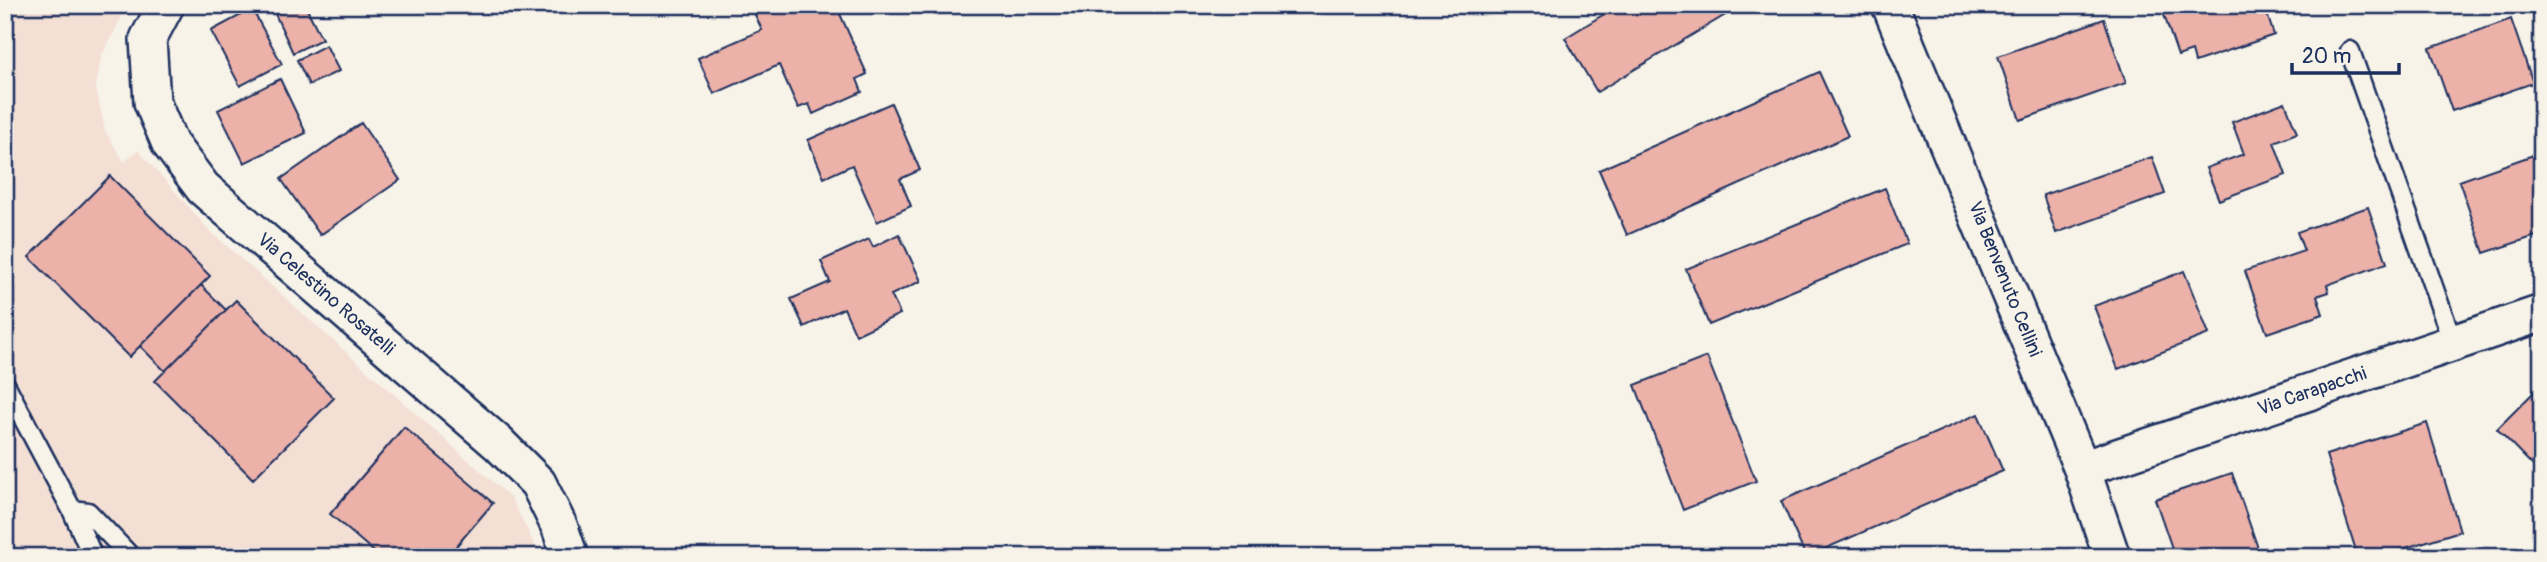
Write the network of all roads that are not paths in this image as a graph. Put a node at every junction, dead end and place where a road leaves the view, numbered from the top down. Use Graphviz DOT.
graph roads {
  1 [pos="166,5"];
  2 [pos="1890,5"];
  3 [pos="2350,51"];
  4 [pos="2542,313"];
  5 [pos="2453,343"];
  6 [pos="5,384"];
  7 [pos="2082,469"];
  8 [pos="72,510"];
  9 [pos="93,557"];
  10 [pos="131,557"];
  11 [pos="570,557"];
  12 [pos="2112,557"];
  1 -- 11 [label="street, Via Celestino Rosatelli"];
  2 -- 7 [label="street, Via Benvenuto Cellini"];
  3 -- 5 [label="lane"];
  4 -- 5 [label="street, Via Carapacchi"];
  5 -- 7 [label="street, Via Carapacchi"];
  6 -- 8 [label="lane"];
  7 -- 12 [label="street, Via Benvenuto Cellini"];
  8 -- 9 [label="lane"];
  8 -- 10 [label="lane"];
}
